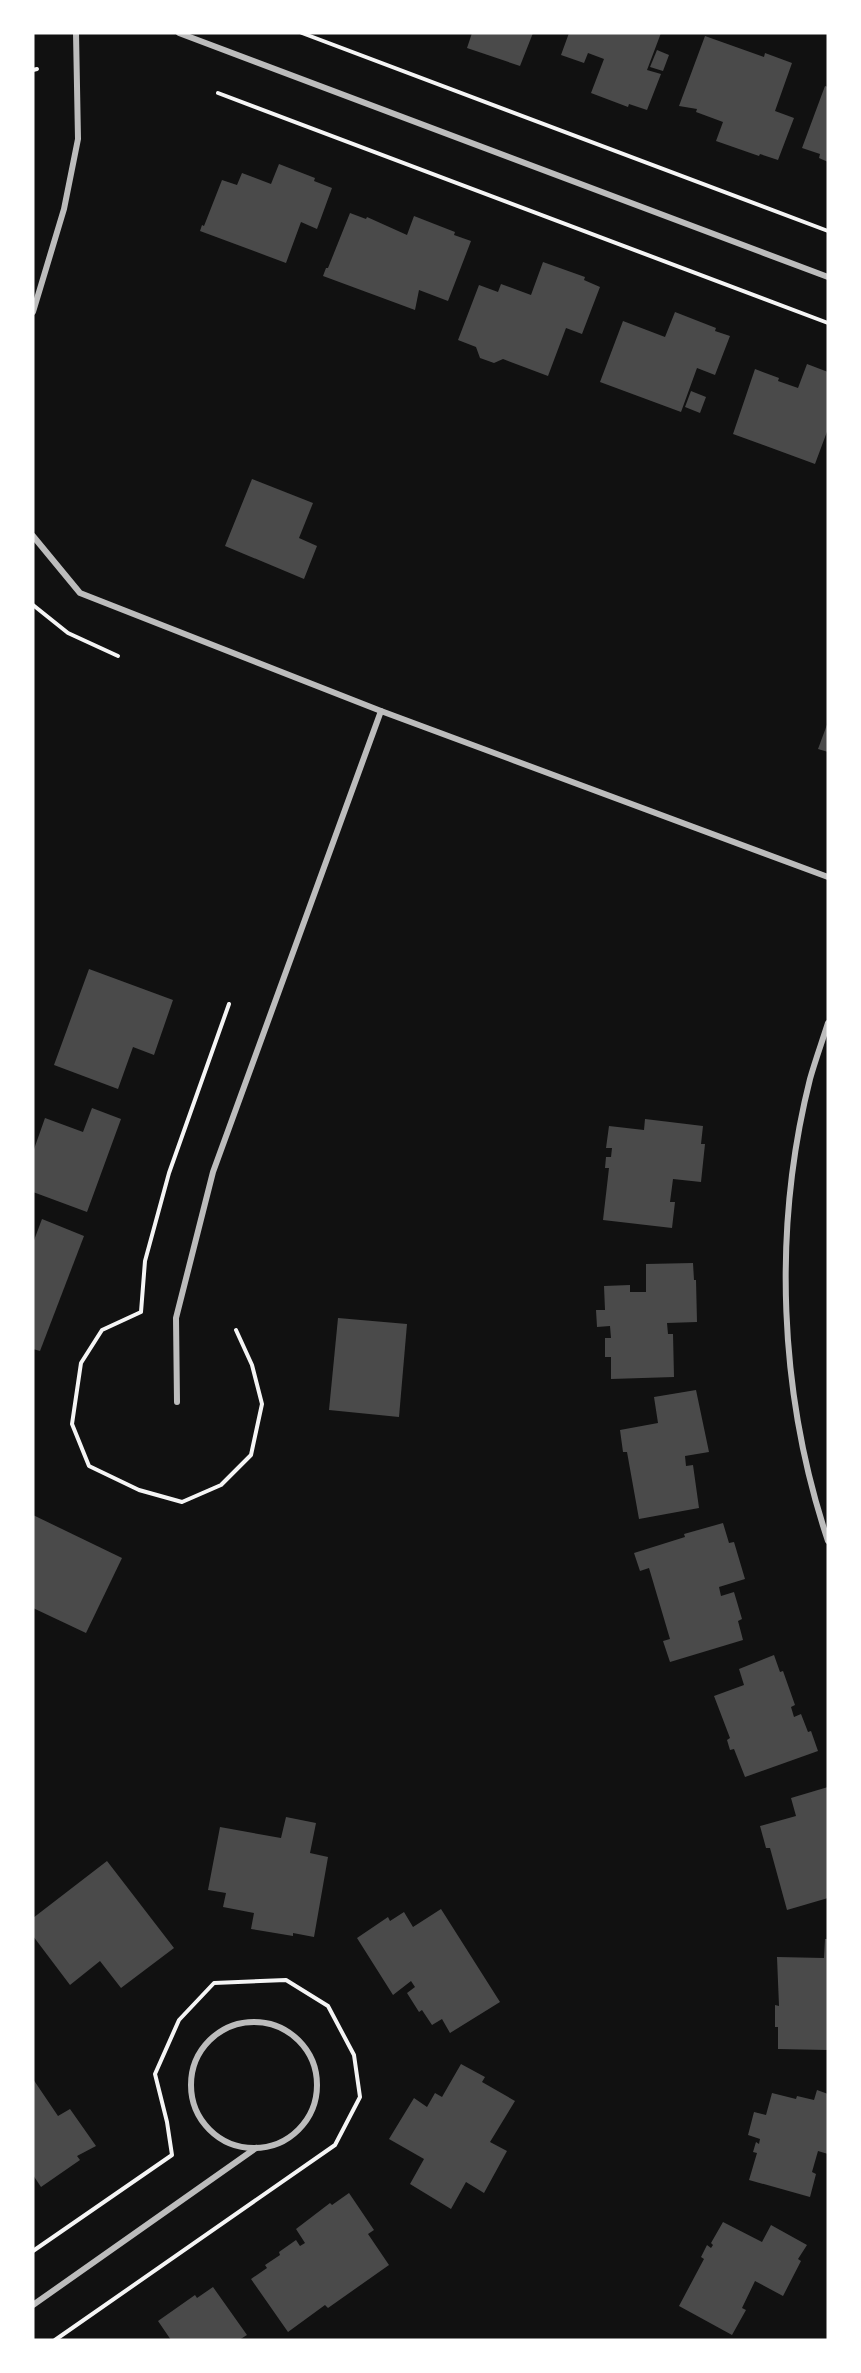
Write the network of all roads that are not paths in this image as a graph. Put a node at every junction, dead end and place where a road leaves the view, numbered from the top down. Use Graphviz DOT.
graph roads {
  1 [pos="76,33"];
  2 [pos="179,33"];
  3 [pos="828,277"];
  4 [pos="33,312"];
  5 [pos="33,536"];
  6 [pos="381,711"];
  7 [pos="828,877"];
  8 [pos="828,1023"];
  9 [pos="177,1402"];
  10 [pos="828,1541"];
  11 [pos="256,2148"];
  12 [pos="33,2305"];
  1 -- 4 [label="street"];
  2 -- 3 [label="street"];
  5 -- 6 [label="street"];
  6 -- 7 [label="street"];
  6 -- 9 [label="street"];
  8 -- 10 [label="street"];
  11 -- 11 [label="street"];
  11 -- 12 [label="street"];
}
